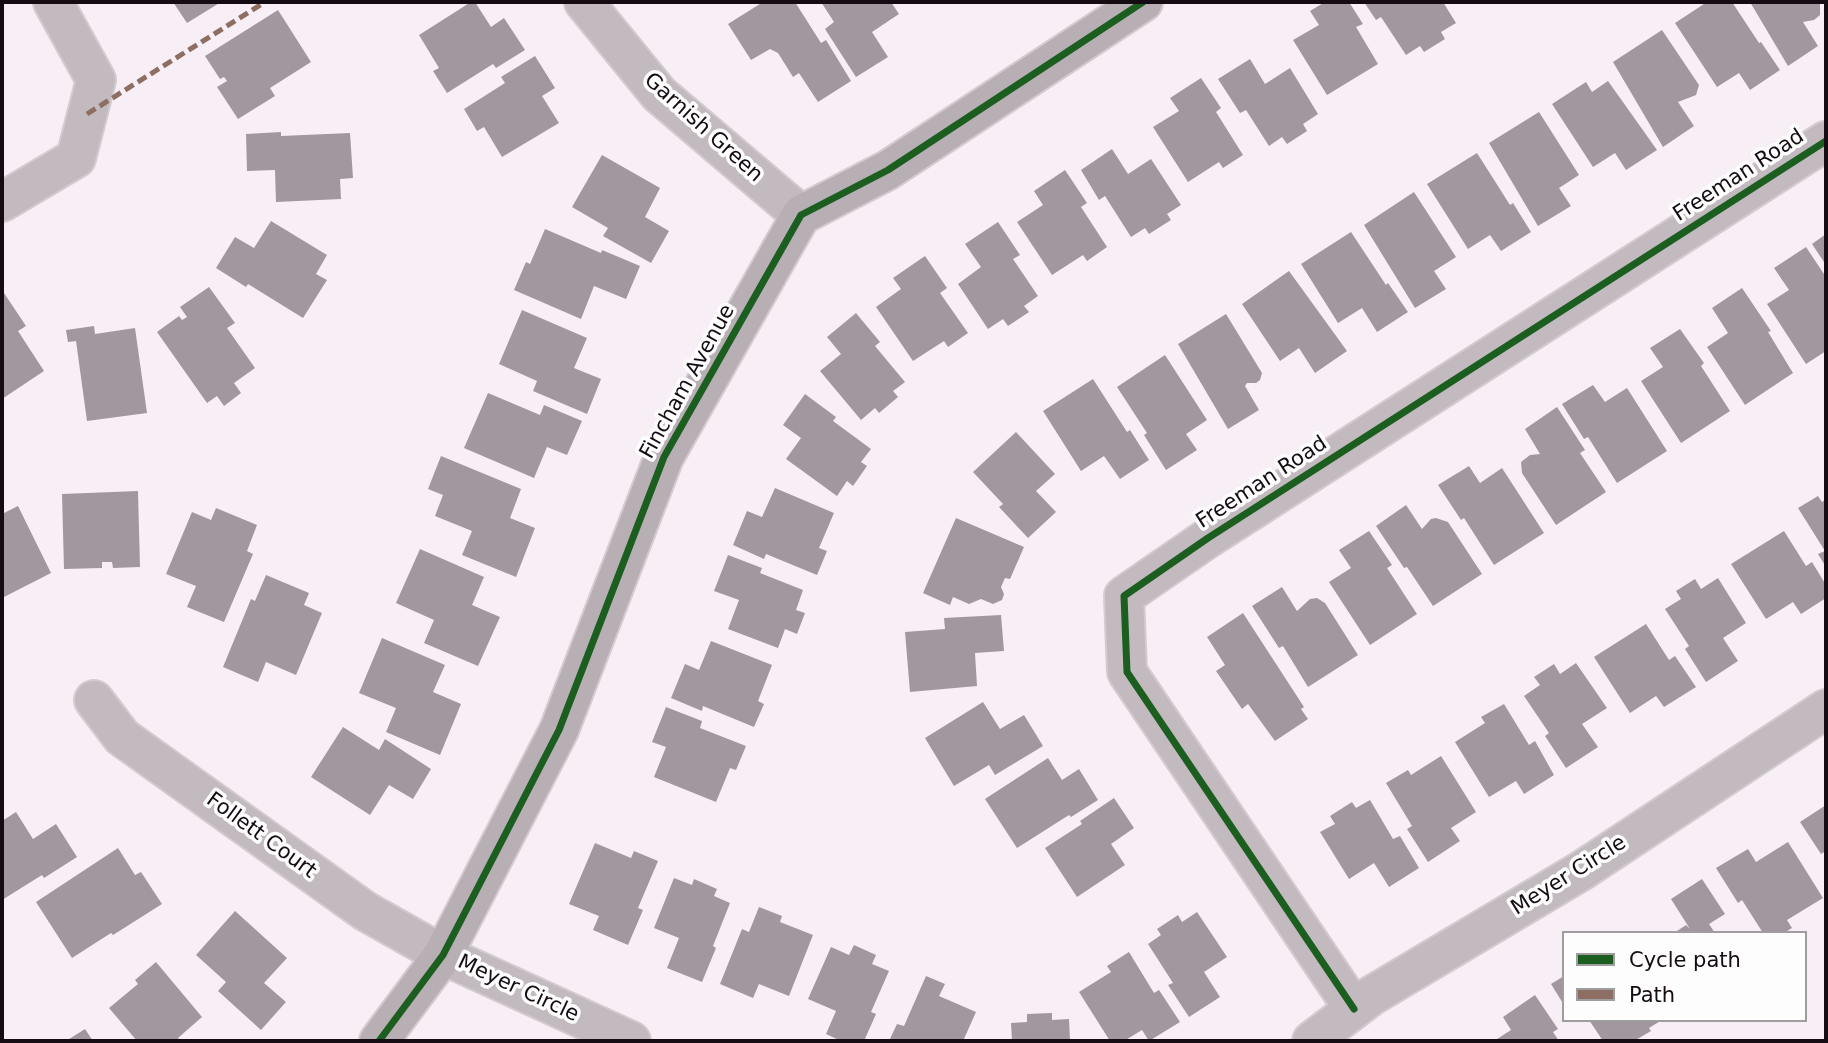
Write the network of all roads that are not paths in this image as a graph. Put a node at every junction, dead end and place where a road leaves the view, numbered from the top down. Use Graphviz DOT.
graph roads {
  1 [pos="53,2"];
  2 [pos="584,2"];
  3 [pos="1143,2"];
  4 [pos="1826,141"];
  5 [pos="2,202"];
  6 [pos="802,215"];
  7 [pos="94,700"];
  8 [pos="1826,709"];
  9 [pos="443,955"];
  10 [pos="1354,1009"];
  11 [pos="379,1041"];
  12 [pos="631,1041"];
  13 [pos="1312,1041"];
  1 -- 5 [label="street"];
  2 -- 6 [label="street, Garnish Green"];
  3 -- 6 [label="street"];
  4 -- 10 [label="street, Freeman Road"];
  6 -- 9 [label="street, Fincham Avenue"];
  7 -- 9 [label="street, Follett Court"];
  8 -- 10 [label="street, Meyer Circle"];
  9 -- 11 [label="street, Fincham Avenue"];
  9 -- 12 [label="street, Meyer Circle"];
  10 -- 13 [label="street, Meyer Circle"];
}
